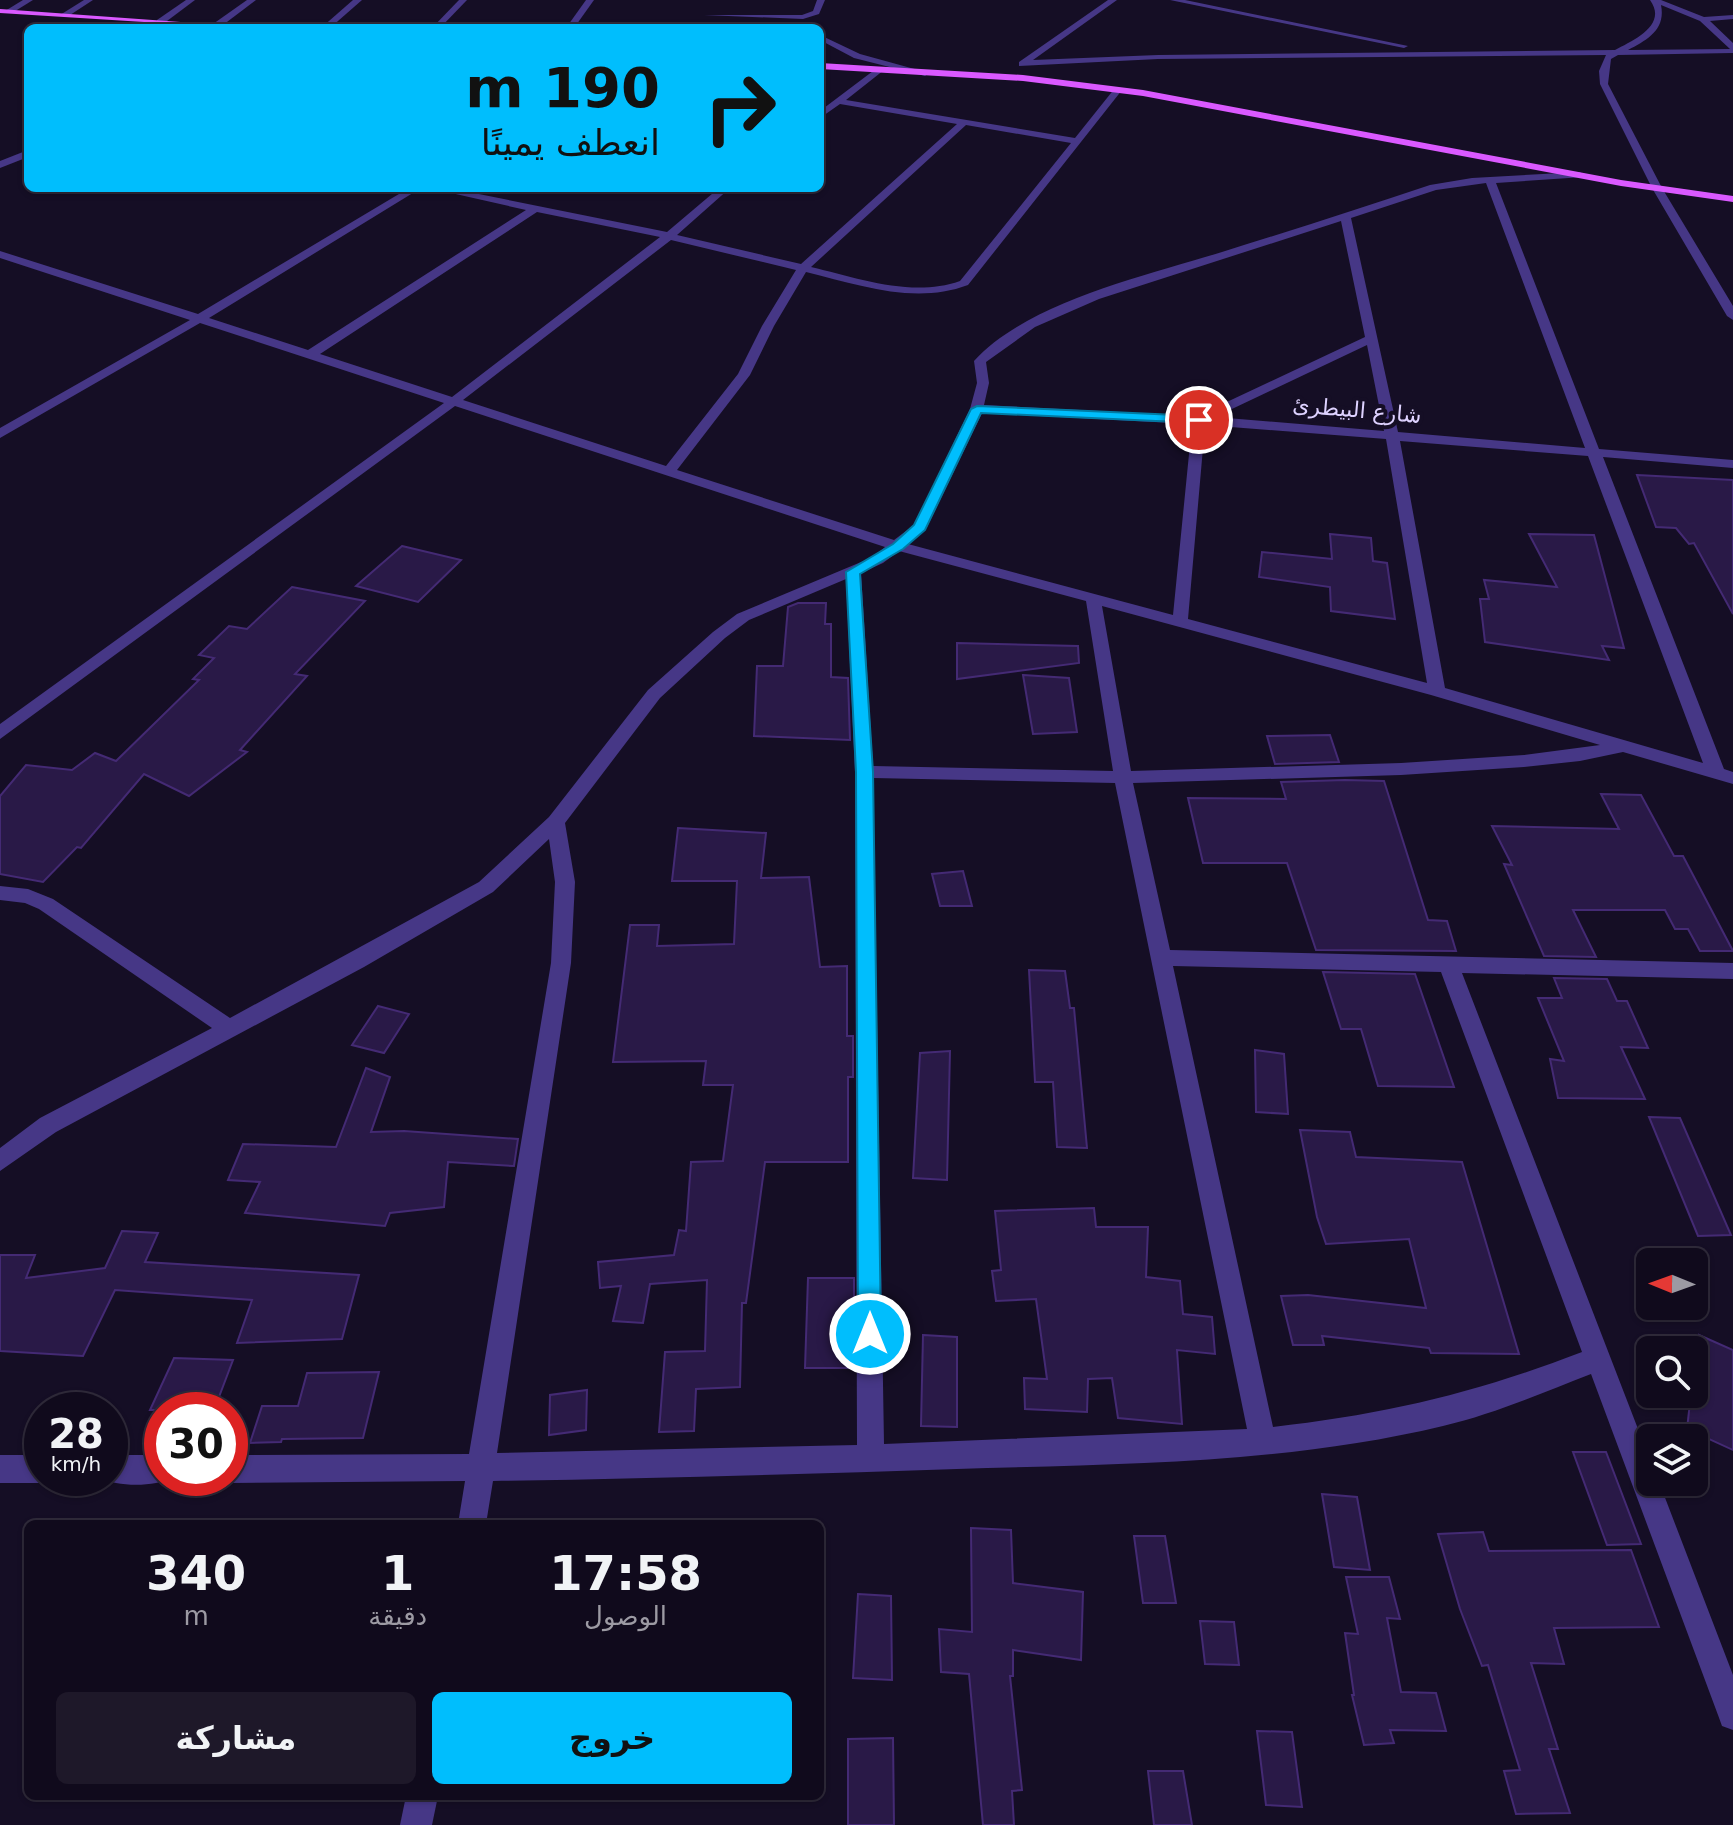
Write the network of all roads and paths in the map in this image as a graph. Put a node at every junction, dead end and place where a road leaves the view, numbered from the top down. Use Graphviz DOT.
graph roads {
  1 [pos="29,0"];
  2 [pos="89,0"];
  3 [pos="191,0"];
  4 [pos="252,0"];
  5 [pos="358,0"];
  6 [pos="463,0"];
  7 [pos="590,0"];
  8 [pos="821,0"];
  9 [pos="1113,0"];
  10 [pos="1174,0"];
  11 [pos="1655,2"];
  12 [pos="1720,8"];
  13 [pos="4,11"];
  14 [pos="64,15"];
  15 [pos="806,17"];
  16 [pos="1733,17"];
  17 [pos="1723,18"];
  18 [pos="1703,19"];
  19 [pos="160,22"];
  20 [pos="188,24"];
  21 [pos="219,24"];
  22 [pos="330,24"];
  23 [pos="440,24"];
  24 [pos="573,24"];
  25 [pos="706,24"];
  26 [pos="810,24"];
  27 [pos="824,40"];
  28 [pos="1733,49"];
  29 [pos="1460,55"];
  30 [pos="1611,55"];
  31 [pos="1024,63"];
  32 [pos="824,66"];
  33 [pos="880,70"];
  34 [pos="925,73"];
  35 [pos="1007,77"];
  36 [pos="1118,90"];
  37 [pos="839,101"];
  38 [pos="824,112"];
  39 [pos="964,122"];
  40 [pos="1077,141"];
  41 [pos="24,155"];
  42 [pos="0,165"];
  43 [pos="1580,175"];
  44 [pos="1490,180"];
  45 [pos="1657,188"];
  46 [pos="409,192"];
  47 [pos="453,192"];
  48 [pos="720,192"];
  49 [pos="1733,199"];
  50 [pos="535,209"];
  51 [pos="1345,215"];
  52 [pos="669,236"];
  53 [pos="0,254"];
  54 [pos="803,268"];
  55 [pos="1733,316"];
  56 [pos="199,317"];
  57 [pos="1370,339"];
  58 [pos="311,354"];
  59 [pos="453,402"];
  60 [pos="977,409"];
  61 [pos="1199,420"];
  62 [pos="0,434"];
  63 [pos="1392,435"];
  64 [pos="1592,452"];
  65 [pos="1733,464"];
  66 [pos="668,472"];
  67 [pos="898,546"];
  68 [pos="853,572"];
  69 [pos="1093,598"];
  70 [pos="1180,620"];
  71 [pos="1437,691"];
  72 [pos="0,733"];
  73 [pos="1622,746"];
  74 [pos="864,772"];
  75 [pos="1716,773"];
  76 [pos="1123,777"];
  77 [pos="1733,778"];
  78 [pos="556,822"];
  79 [pos="0,893"];
  80 [pos="1161,958"];
  81 [pos="1449,965"];
  82 [pos="1733,971"];
  83 [pos="230,1029"];
  84 [pos="0,1161"];
  85 [pos="1599,1358"];
  86 [pos="1263,1443"];
  87 [pos="871,1459"];
  88 [pos="483,1468"];
  89 [pos="0,1469"];
  90 [pos="24,1469"];
  91 [pos="248,1469"];
  92 [pos="473,1520"];
  93 [pos="1733,1715"];
  94 [pos="421,1800"];
  95 [pos="416,1825"];
  1 -- 13 [label="street"];
  2 -- 14 [label="street"];
  3 -- 19 [label="street"];
  4 -- 21 [label="street"];
  5 -- 22 [label="street"];
  6 -- 23 [label="street"];
  7 -- 24 [label="street"];
  8 -- 15 [label="street"];
  9 -- 31 [label="street"];
  10 -- 29 [label="street"];
  11 -- 18 [label="street"];
  11 -- 30 [label="street"];
  12 -- 17 [label="street"];
  13 -- 14 [label="main road"];
  14 -- 19 [label="main road"];
  15 -- 25 [label="street"];
  15 -- 26 [label="street"];
  16 -- 17 [label="street"];
  17 -- 18 [label="street"];
  18 -- 28 [label="street"];
  19 -- 20 [label="main road"];
  27 -- 34 [label="street"];
  28 -- 30 [label="street"];
  29 -- 30 [label="street"];
  29 -- 31 [label="street"];
  30 -- 45 [label="street"];
  31 -- 35 [label="street"];
  32 -- 33 [label="main road"];
  33 -- 34 [label="main road"];
  33 -- 37 [label="street"];
  34 -- 35 [label="main road"];
  35 -- 36 [label="main road"];
  36 -- 40 [label="street"];
  36 -- 43 [label="main road"];
  37 -- 38 [label="street"];
  37 -- 39 [label="street"];
  39 -- 40 [label="street"];
  39 -- 54 [label="street"];
  40 -- 54 [label="street"];
  41 -- 42 [label="street"];
  43 -- 44 [label="street"];
  43 -- 45 [label="main road"];
  44 -- 51 [label="street"];
  44 -- 64 [label="street"];
  45 -- 49 [label="main road"];
  45 -- 55 [label="street"];
  46 -- 56 [label="street"];
  47 -- 50 [label="street"];
  48 -- 52 [label="street"];
  50 -- 52 [label="street"];
  50 -- 58 [label="street"];
  51 -- 57 [label="street"];
  51 -- 60 [label="street"];
  52 -- 54 [label="street"];
  52 -- 59 [label="street"];
  53 -- 56 [label="street"];
  54 -- 66 [label="street"];
  56 -- 58 [label="street"];
  56 -- 62 [label="street"];
  57 -- 61 [label="street"];
  57 -- 63 [label="street"];
  58 -- 59 [label="street"];
  59 -- 66 [label="street"];
  59 -- 72 [label="street"];
  60 -- 61 [label="street, شارع البيطرئ"];
  60 -- 67 [label="street"];
  61 -- 63 [label="street, شارع البيطرئ"];
  61 -- 70 [label="street"];
  63 -- 64 [label="street, شارع البيطرئ"];
  63 -- 71 [label="street"];
  64 -- 65 [label="street, شارع البيطرئ"];
  64 -- 75 [label="street"];
  66 -- 67 [label="street"];
  67 -- 68 [label="street"];
  67 -- 69 [label="street"];
  68 -- 74 [label="street"];
  68 -- 78 [label="street"];
  69 -- 70 [label="street"];
  69 -- 76 [label="street"];
  70 -- 71 [label="street"];
  71 -- 73 [label="street"];
  73 -- 75 [label="street"];
  73 -- 76 [label="street"];
  74 -- 76 [label="street"];
  74 -- 87 [label="street"];
  75 -- 77 [label="street"];
  76 -- 80 [label="street"];
  78 -- 83 [label="street"];
  78 -- 88 [label="street"];
  79 -- 83 [label="street"];
  80 -- 81 [label="street"];
  80 -- 86 [label="street"];
  81 -- 82 [label="street"];
  81 -- 85 [label="street"];
  83 -- 84 [label="street"];
  85 -- 86 [label="street"];
  85 -- 93 [label="street"];
  86 -- 87 [label="street"];
  87 -- 88 [label="street"];
  88 -- 91 [label="street"];
  88 -- 92 [label="street"];
  89 -- 90 [label="street"];
  94 -- 95 [label="street"];
}
